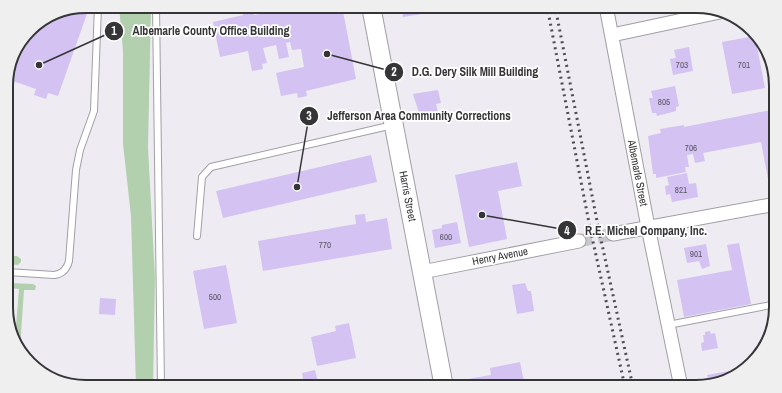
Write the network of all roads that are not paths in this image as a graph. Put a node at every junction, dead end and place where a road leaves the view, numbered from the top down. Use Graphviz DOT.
graph roads {
  1 [pos="98,13"];
  2 [pos="156,13"];
  3 [pos="372,13"];
  4 [pos="607,13"];
  5 [pos="710,14"];
  6 [pos="612,35"];
  7 [pos="394,125"];
  8 [pos="769,205"];
  9 [pos="648,227"];
  10 [pos="613,234"];
  11 [pos="197,236"];
  12 [pos="579,241"];
  13 [pos="13,272"];
  14 [pos="422,272"];
  15 [pos="769,305"];
  16 [pos="668,325"];
  17 [pos="161,380"];
  18 [pos="443,380"];
  19 [pos="680,380"];
  1 -- 13 [label="lane"];
  2 -- 17 [label="lane"];
  3 -- 7 [label="street, Harris Street"];
  4 -- 6 [label="street, Albemarle Street"];
  5 -- 6 [label="street"];
  6 -- 9 [label="street, Albemarle Street"];
  7 -- 11 [label="lane"];
  7 -- 14 [label="street, Harris Street"];
  8 -- 9 [label="street"];
  9 -- 10 [label="street"];
  9 -- 16 [label="street, Albemarle Street"];
  12 -- 14 [label="street, Henry Avenue"];
  14 -- 18 [label="street, Harris Street"];
  15 -- 16 [label="lane"];
  16 -- 19 [label="street, Albemarle Street"];
}
